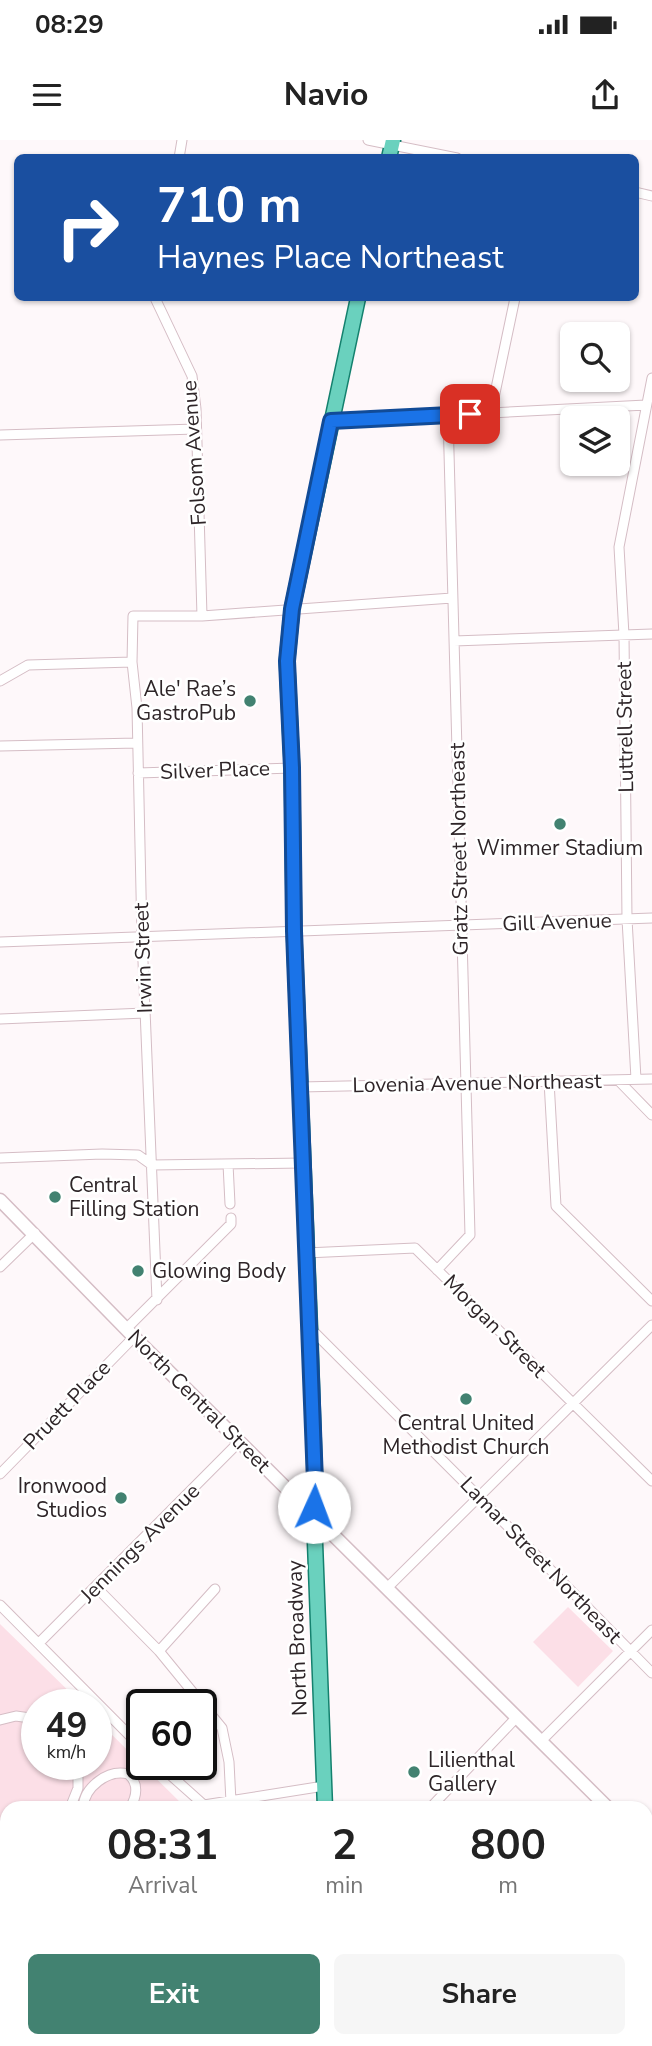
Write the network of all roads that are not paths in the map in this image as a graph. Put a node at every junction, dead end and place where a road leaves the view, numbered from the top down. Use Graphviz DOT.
graph roads {
  1 [pos="368,140"];
  2 [pos="391,147"];
  3 [pos="433,154"];
  4 [pos="156,301"];
  5 [pos="357,301"];
  6 [pos="514,301"];
  7 [pos="652,378"];
  8 [pos="646,405"];
  9 [pos="491,412"];
  10 [pos="448,415"];
  11 [pos="331,421"];
  12 [pos="196,429"];
  13 [pos="0,435"];
  14 [pos="452,598"];
  15 [pos="292,609"];
  16 [pos="202,616"];
  17 [pos="652,634"];
  18 [pos="624,635"];
  19 [pos="454,641"];
  20 [pos="132,662"];
  21 [pos="0,681"];
  22 [pos="137,743"];
  23 [pos="0,746"];
  24 [pos="292,768"];
  25 [pos="138,773"];
  26 [pos="652,918"];
  27 [pos="627,919"];
  28 [pos="461,925"];
  29 [pos="294,931"];
  30 [pos="142,937"];
  31 [pos="0,942"];
  32 [pos="145,1013"];
  33 [pos="0,1019"];
  34 [pos="636,1079"];
  35 [pos="652,1079"];
  36 [pos="618,1080"];
  37 [pos="549,1081"];
  38 [pos="465,1083"];
  39 [pos="301,1087"];
  40 [pos="652,1115"];
  41 [pos="0,1158"];
  42 [pos="303,1163"];
  43 [pos="228,1164"];
  44 [pos="152,1165"];
  45 [pos="0,1200"];
  46 [pos="230,1204"];
  47 [pos="231,1218"];
  48 [pos="34,1233"];
  49 [pos="306,1253"];
  50 [pos="0,1267"];
  51 [pos="437,1270"];
  52 [pos="157,1300"];
  53 [pos="652,1301"];
  54 [pos="652,1325"];
  55 [pos="310,1329"];
  56 [pos="130,1333"];
  57 [pos="573,1404"];
  58 [pos="240,1441"];
  59 [pos="0,1474"];
  60 [pos="652,1481"];
  61 [pos="479,1497"];
  62 [pos="314,1516"];
  63 [pos="96,1587"];
  64 [pos="387,1588"];
  65 [pos="215,1589"];
  66 [pos="0,1605"];
  67 [pos="652,1630"];
  68 [pos="38,1643"];
  69 [pos="159,1651"];
  70 [pos="630,1652"];
  71 [pos="652,1673"];
  72 [pos="21,1717"];
  73 [pos="516,1718"];
  74 [pos="0,1720"];
  75 [pos="126,1732"];
  76 [pos="541,1741"];
  77 [pos="78,1780"];
  78 [pos="176,1780"];
  79 [pos="324,1786"];
  80 [pos="81,1800"];
  81 [pos="134,1801"];
  82 [pos="200,1801"];
  83 [pos="231,1801"];
  84 [pos="237,1801"];
  85 [pos="325,1801"];
  86 [pos="437,1801"];
  87 [pos="601,1801"];
  1 -- 2 [label="street"];
  2 -- 3 [label="street"];
  4 -- 12 [label="street, Folsom Avenue"];
  5 -- 11 [label="main road, North Broadway"];
  6 -- 9 [label="street"];
  7 -- 8 [label="street, Luttrell Street"];
  8 -- 9 [label="street"];
  8 -- 18 [label="street, Luttrell Street"];
  9 -- 10 [label="street"];
  10 -- 11 [label="street"];
  10 -- 14 [label="street, Gratz Street Northeast"];
  11 -- 15 [label="main road, North Broadway"];
  12 -- 13 [label="street"];
  12 -- 16 [label="street, Folsom Avenue"];
  14 -- 15 [label="street"];
  14 -- 19 [label="street, Gratz Street Northeast"];
  15 -- 16 [label="street"];
  15 -- 24 [label="main road, North Broadway"];
  16 -- 20 [label="street, Irwin Street"];
  17 -- 18 [label="street"];
  18 -- 19 [label="street"];
  18 -- 27 [label="street, Luttrell Street"];
  19 -- 28 [label="street, Gratz Street Northeast"];
  20 -- 21 [label="street"];
  20 -- 22 [label="street, Irwin Street"];
  22 -- 23 [label="street, Silver Place"];
  22 -- 25 [label="street, Irwin Street"];
  24 -- 25 [label="street, Silver Place"];
  24 -- 29 [label="main road, North Broadway"];
  25 -- 30 [label="street, Irwin Street"];
  26 -- 27 [label="street, Gill Avenue"];
  27 -- 28 [label="street, Gill Avenue"];
  27 -- 34 [label="street, Luttrell Street"];
  28 -- 29 [label="street, Gill Avenue"];
  28 -- 38 [label="street, Gratz Street Northeast"];
  29 -- 30 [label="street, Gill Avenue"];
  29 -- 39 [label="main road, North Broadway"];
  30 -- 31 [label="street, Gill Avenue"];
  30 -- 32 [label="street, Irwin Street"];
  32 -- 33 [label="street"];
  32 -- 44 [label="street, Irwin Street"];
  34 -- 35 [label="street, Lovenia Avenue Northeast"];
  34 -- 36 [label="street, Lovenia Avenue Northeast"];
  36 -- 37 [label="street, Lovenia Avenue Northeast"];
  36 -- 40 [label="street"];
  37 -- 38 [label="street, Lovenia Avenue Northeast"];
  37 -- 53 [label="street"];
  38 -- 39 [label="street, Lovenia Avenue Northeast"];
  38 -- 51 [label="street, Gratz Street Northeast"];
  39 -- 42 [label="main road, North Broadway"];
  41 -- 44 [label="street"];
  42 -- 43 [label="street"];
  42 -- 49 [label="main road, North Broadway"];
  43 -- 44 [label="street"];
  43 -- 46 [label="street"];
  44 -- 52 [label="street, Irwin Street"];
  45 -- 48 [label="main road, North Central Street"];
  47 -- 52 [label="street, Pruett Place"];
  48 -- 50 [label="street"];
  48 -- 56 [label="main road, North Central Street"];
  49 -- 51 [label="street, Morgan Street"];
  49 -- 55 [label="main road, North Broadway"];
  51 -- 57 [label="street, Morgan Street"];
  52 -- 56 [label="street, Pruett Place"];
  54 -- 57 [label="street"];
  55 -- 61 [label="street, Lamar Street Northeast"];
  55 -- 62 [label="main road, North Broadway"];
  56 -- 58 [label="main road, North Central Street"];
  56 -- 59 [label="street, Pruett Place"];
  57 -- 60 [label="street, Morgan Street"];
  57 -- 61 [label="street"];
  58 -- 62 [label="main road, North Central Street"];
  58 -- 63 [label="street, Jennings Avenue"];
  61 -- 64 [label="street"];
  61 -- 70 [label="street, Lamar Street Northeast"];
  62 -- 64 [label="main road, North Central Street"];
  62 -- 79 [label="main road, North Broadway"];
  63 -- 68 [label="street, Jennings Avenue"];
  63 -- 69 [label="street"];
  64 -- 73 [label="main road, North Central Street"];
  65 -- 69 [label="street"];
  66 -- 68 [label="street"];
  67 -- 70 [label="street"];
  68 -- 75 [label="street"];
  69 -- 83 [label="street"];
  70 -- 71 [label="street, Lamar Street Northeast"];
  70 -- 76 [label="street"];
  72 -- 74 [label="street"];
  73 -- 76 [label="main road, North Central Street"];
  73 -- 86 [label="street"];
  76 -- 87 [label="main road, North Central Street"];
  77 -- 80 [label="street"];
  78 -- 82 [label="street"];
  79 -- 84 [label="street"];
  79 -- 85 [label="main road, North Broadway"];
  80 -- 81 [label="street"];
}
